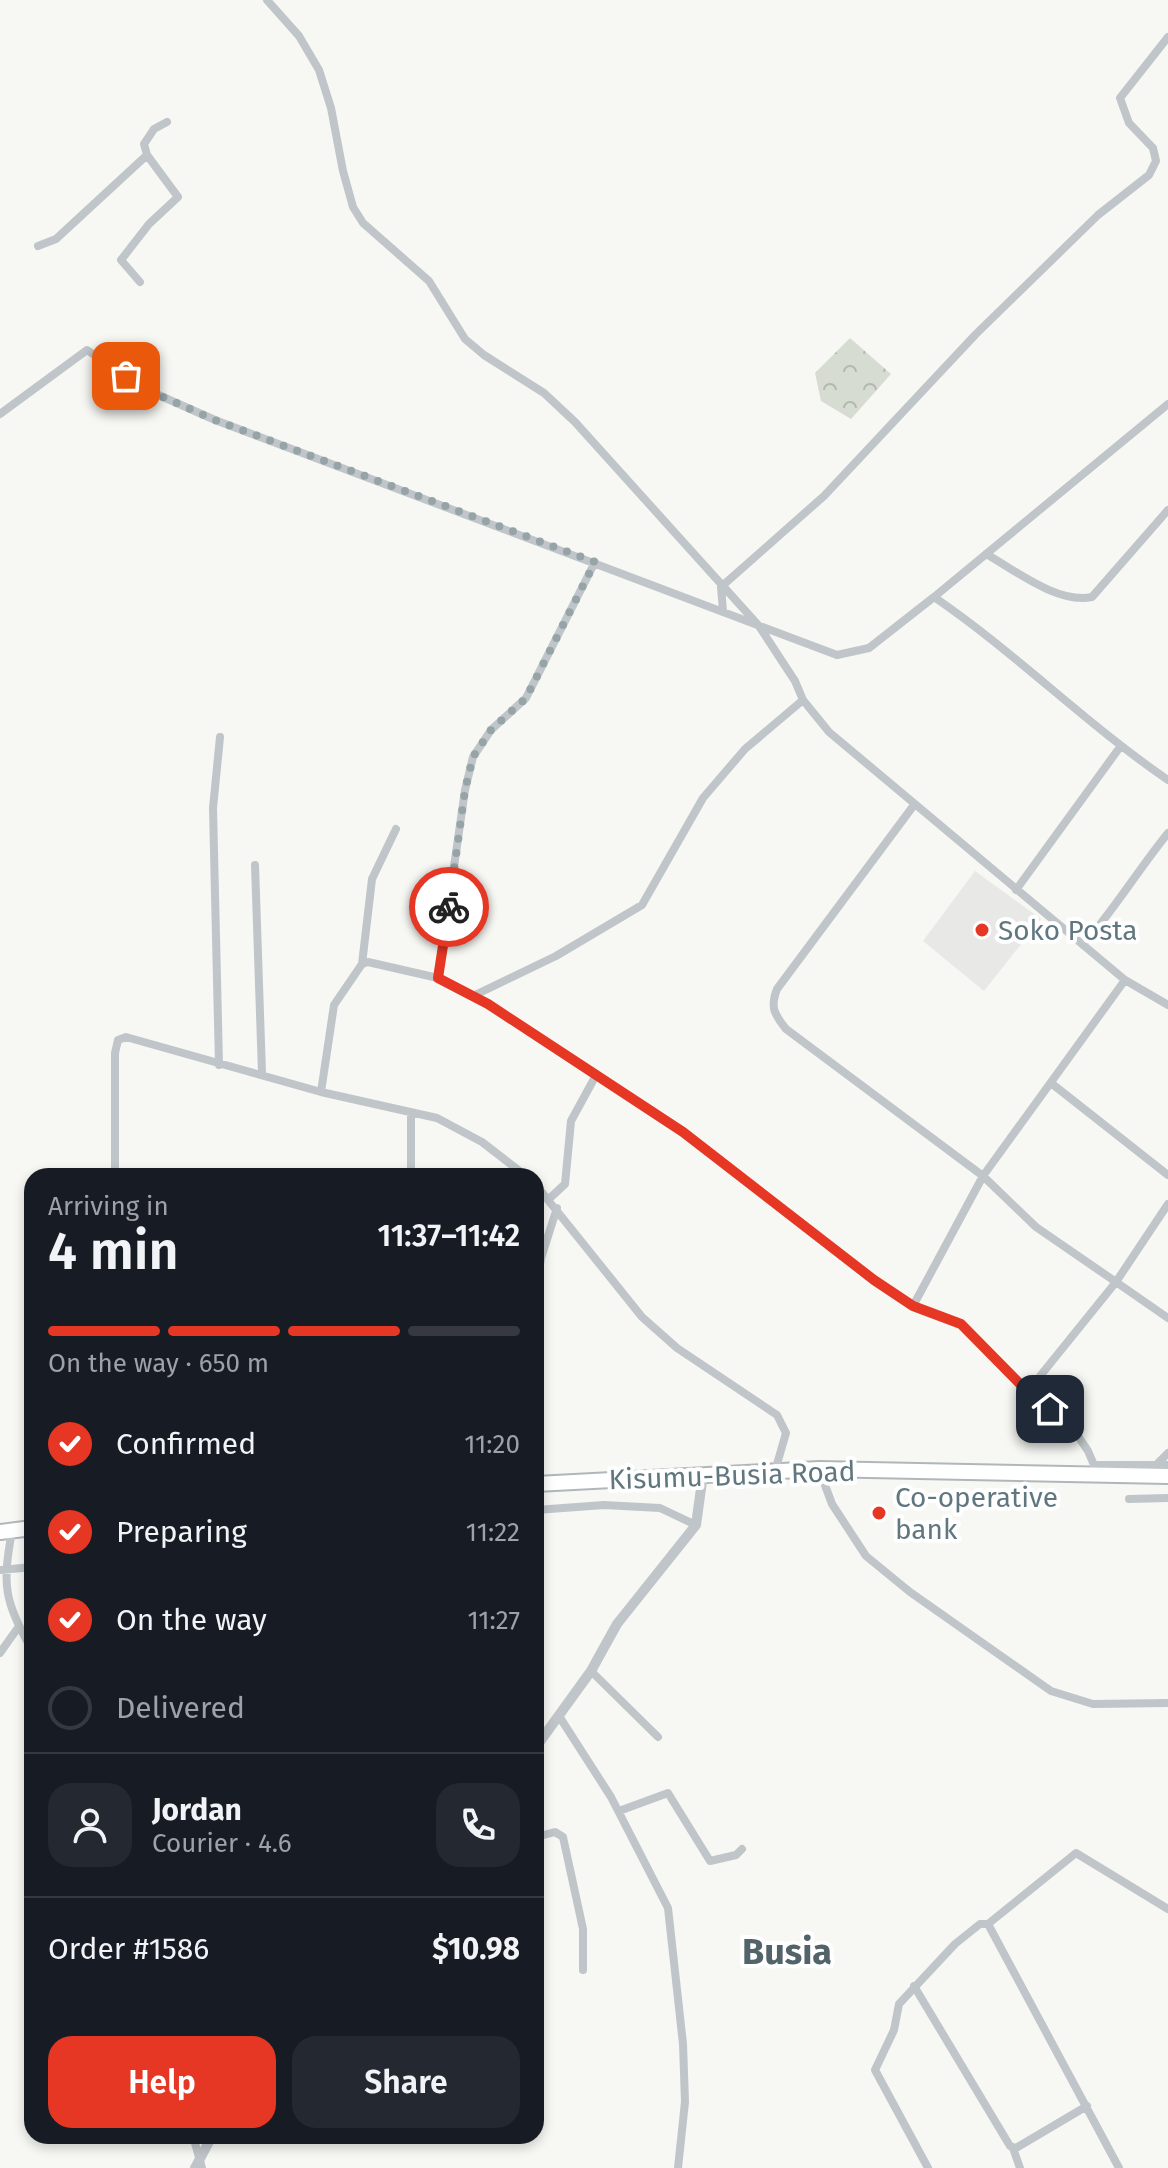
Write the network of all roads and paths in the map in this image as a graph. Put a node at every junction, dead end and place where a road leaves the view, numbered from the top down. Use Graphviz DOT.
graph roads {
  1 [pos="267,0"];
  2 [pos="1168,37"];
  3 [pos="167,122"];
  4 [pos="147,155"];
  5 [pos="38,246"];
  6 [pos="140,282"];
  7 [pos="1168,404"];
  8 [pos="0,414"];
  9 [pos="1168,510"];
  10 [pos="986,554"];
  11 [pos="595,562"];
  12 [pos="721,587"];
  13 [pos="934,597"];
  14 [pos="723,611"];
  15 [pos="759,626"];
  16 [pos="803,700"];
  17 [pos="220,737"];
  18 [pos="1120,747"];
  19 [pos="1168,780"];
  20 [pos="914,805"];
  21 [pos="396,829"];
  22 [pos="1168,833"];
  23 [pos="255,865"];
  24 [pos="1016,890"];
  25 [pos="1083,945"];
  26 [pos="362,964"];
  27 [pos="438,978"];
  28 [pos="1125,980"];
  29 [pos="473,996"];
  30 [pos="1168,1005"];
  31 [pos="219,1065"];
  32 [pos="262,1073"];
  33 [pos="595,1077"];
  34 [pos="1051,1083"];
  35 [pos="321,1092"];
  36 [pos="411,1113"];
  37 [pos="115,1168"];
  38 [pos="411,1168"];
  39 [pos="516,1168"];
  40 [pos="1168,1175"];
  41 [pos="983,1176"];
  42 [pos="544,1192"];
  43 [pos="550,1198"];
  44 [pos="1168,1204"];
  45 [pos="557,1208"];
  46 [pos="544,1249"];
  47 [pos="1116,1282"];
  48 [pos="913,1306"];
  49 [pos="1168,1318"];
  50 [pos="1028,1391"];
  51 [pos="1168,1453"];
  52 [pos="1155,1465"];
  53 [pos="1168,1465"];
  54 [pos="819,1469"];
  55 [pos="775,1471"];
  56 [pos="703,1474"];
  57 [pos="1168,1476"];
  58 [pos="544,1484"];
  59 [pos="1168,1498"];
  60 [pos="1129,1499"];
  61 [pos="544,1509"];
  62 [pos="696,1525"];
  63 [pos="6,1531"];
  64 [pos="24,1568"];
  65 [pos="2,1570"];
  66 [pos="17,1629"];
  67 [pos="24,1634"];
  68 [pos="0,1653"];
  69 [pos="591,1671"];
  70 [pos="1168,1703"];
  71 [pos="559,1716"];
  72 [pos="544,1736"];
  73 [pos="658,1737"];
  74 [pos="619,1811"];
  75 [pos="544,1835"];
  76 [pos="742,1849"];
  77 [pos="1168,1909"];
  78 [pos="988,1924"];
  79 [pos="583,1970"];
  80 [pos="914,1986"];
  81 [pos="1087,2106"];
  82 [pos="209,2144"];
  83 [pos="1013,2148"];
  84 [pos="201,2163"];
  85 [pos="195,2168"];
  86 [pos="678,2168"];
  87 [pos="928,2168"];
  88 [pos="1020,2168"];
  89 [pos="1119,2168"];
  1 -- 12 [label="street"];
  2 -- 12 [label="street"];
  3 -- 4 [label="street"];
  4 -- 5 [label="street"];
  4 -- 6 [label="street"];
  7 -- 10 [label="street"];
  8 -- 11 [label="street"];
  9 -- 10 [label="street"];
  10 -- 13 [label="street"];
  11 -- 14 [label="street"];
  11 -- 27 [label="street"];
  12 -- 14 [label="street"];
  12 -- 15 [label="street"];
  13 -- 15 [label="street"];
  13 -- 18 [label="street"];
  14 -- 15 [label="street"];
  15 -- 16 [label="street"];
  16 -- 20 [label="street"];
  16 -- 29 [label="street"];
  17 -- 31 [label="street"];
  18 -- 19 [label="street"];
  18 -- 24 [label="street"];
  20 -- 24 [label="street"];
  20 -- 41 [label="street"];
  21 -- 26 [label="street"];
  22 -- 25 [label="street"];
  23 -- 32 [label="street"];
  24 -- 25 [label="street"];
  25 -- 28 [label="street"];
  26 -- 27 [label="street"];
  26 -- 35 [label="street"];
  27 -- 29 [label="street"];
  28 -- 30 [label="street"];
  28 -- 34 [label="street"];
  29 -- 33 [label="street"];
  31 -- 32 [label="street"];
  31 -- 37 [label="street"];
  32 -- 35 [label="street"];
  33 -- 43 [label="street"];
  33 -- 48 [label="street"];
  34 -- 40 [label="street"];
  34 -- 41 [label="street"];
  35 -- 36 [label="street"];
  36 -- 38 [label="street"];
  36 -- 39 [label="street"];
  41 -- 47 [label="street"];
  41 -- 48 [label="street"];
  42 -- 43 [label="street"];
  43 -- 45 [label="street"];
  44 -- 47 [label="street"];
  45 -- 46 [label="street"];
  45 -- 55 [label="street"];
  47 -- 49 [label="street"];
  47 -- 50 [label="street"];
  48 -- 50 [label="street"];
  50 -- 52 [label="street"];
  51 -- 52 [label="street"];
  52 -- 53 [label="street"];
  54 -- 55 [label="highway, Kisumu-Busia Road"];
  54 -- 57 [label="highway, Kisumu-Busia Road"];
  54 -- 70 [label="street"];
  55 -- 56 [label="highway, Kisumu-Busia Road"];
  56 -- 58 [label="highway, Kisumu-Busia Road"];
  56 -- 62 [label="street"];
  59 -- 60 [label="street"];
  61 -- 62 [label="street"];
  62 -- 69 [label="street"];
  63 -- 65 [label="street"];
  64 -- 65 [label="street"];
  65 -- 67 [label="street"];
  66 -- 68 [label="street"];
  69 -- 71 [label="street"];
  69 -- 73 [label="street"];
  71 -- 72 [label="street"];
  71 -- 74 [label="street"];
  74 -- 76 [label="street"];
  74 -- 86 [label="street"];
  75 -- 79 [label="street"];
  77 -- 78 [label="street"];
  78 -- 80 [label="street"];
  78 -- 81 [label="street"];
  80 -- 83 [label="street"];
  80 -- 87 [label="street"];
  81 -- 83 [label="street"];
  81 -- 89 [label="street"];
  82 -- 84 [label="street"];
  83 -- 88 [label="street"];
  84 -- 85 [label="street"];
}
